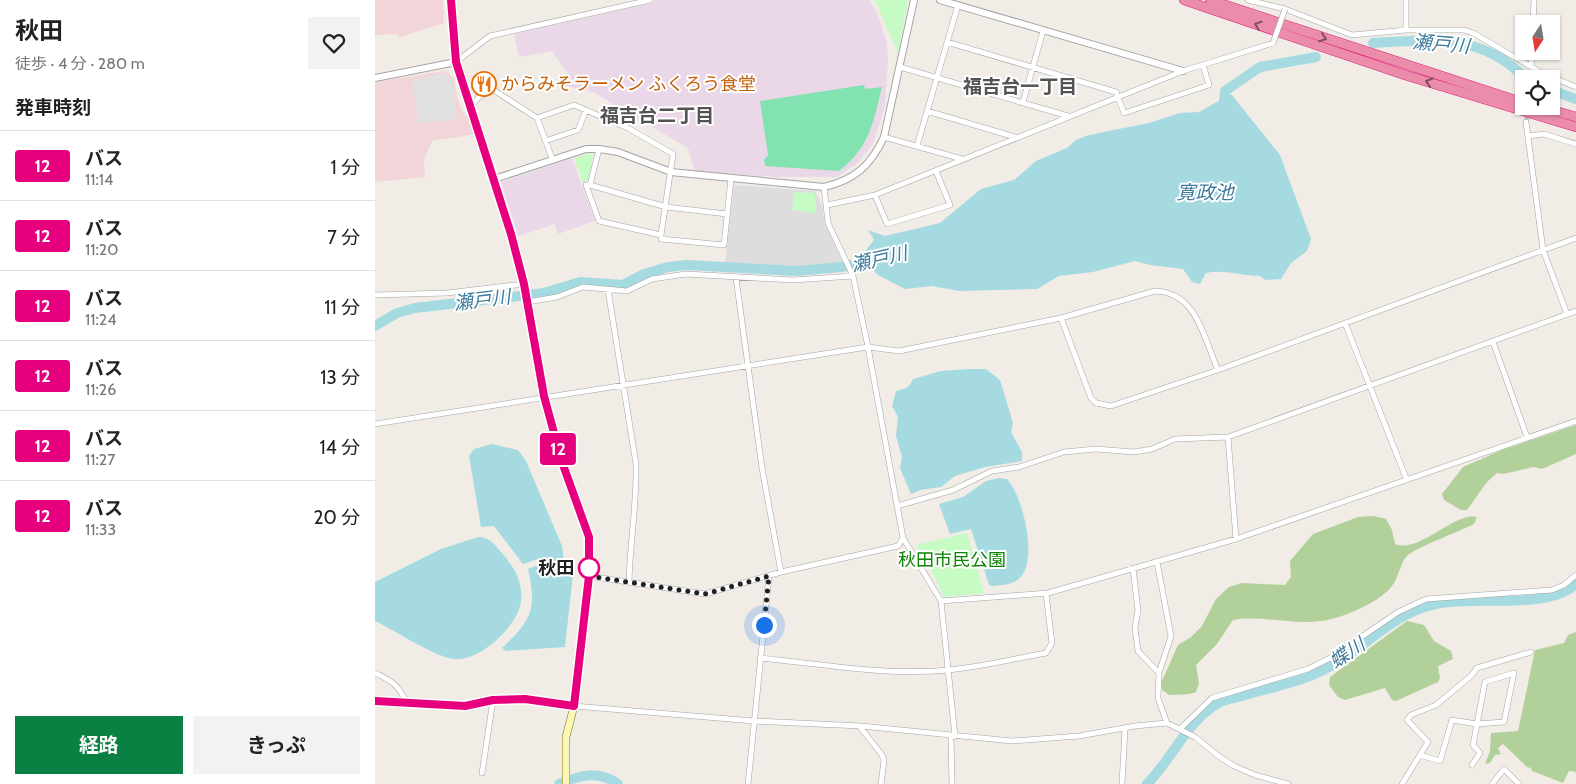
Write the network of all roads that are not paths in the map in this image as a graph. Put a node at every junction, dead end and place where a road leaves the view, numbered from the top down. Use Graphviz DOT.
graph roads {
  1 [pos="451,0"];
  2 [pos="650,0"];
  3 [pos="913,0"];
  4 [pos="940,0"];
  5 [pos="1184,0"];
  6 [pos="1211,0"];
  7 [pos="1248,0"];
  8 [pos="1406,0"];
  9 [pos="1534,0"];
  10 [pos="958,5"];
  11 [pos="1285,9"];
  12 [pos="1533,15"];
  13 [pos="1406,30"];
  14 [pos="1043,31"];
  15 [pos="947,42"];
  16 [pos="1531,60"];
  17 [pos="456,62"];
  18 [pos="1203,65"];
  19 [pos="1531,66"];
  20 [pos="900,67"];
  21 [pos="1033,68"];
  22 [pos="1535,70"];
  23 [pos="1183,71"];
  24 [pos="937,76"];
  25 [pos="375,78"];
  26 [pos="1560,81"];
  27 [pos="1576,86"];
  28 [pos="1117,97"];
  29 [pos="1515,99"];
  30 [pos="1023,102"];
  31 [pos="471,107"];
  32 [pos="586,110"];
  33 [pos="927,111"];
  34 [pos="1560,112"];
  35 [pos="1068,116"];
  36 [pos="1576,117"];
  37 [pos="537,118"];
  38 [pos="1526,122"];
  39 [pos="1576,127"];
  40 [pos="1528,136"];
  41 [pos="884,137"];
  42 [pos="1015,138"];
  43 [pos="545,141"];
  44 [pos="1576,144"];
  45 [pos="917,146"];
  46 [pos="599,149"];
  47 [pos="552,158"];
  48 [pos="962,159"];
  49 [pos="936,170"];
  50 [pos="671,172"];
  51 [pos="493,179"];
  52 [pos="731,179"];
  53 [pos="590,185"];
  54 [pos="824,187"];
  55 [pos="875,195"];
  56 [pos="827,205"];
  57 [pos="666,207"];
  58 [pos="727,214"];
  59 [pos="661,235"];
  60 [pos="1576,238"];
  61 [pos="1543,250"];
  62 [pos="853,276"];
  63 [pos="736,278"];
  64 [pos="525,287"];
  65 [pos="608,290"];
  66 [pos="375,294"];
  67 [pos="527,301"];
  68 [pos="1576,310"];
  69 [pos="1567,314"];
  70 [pos="1061,318"];
  71 [pos="1345,324"];
  72 [pos="1493,342"];
  73 [pos="869,347"];
  74 [pos="750,366"];
  75 [pos="1218,370"];
  76 [pos="623,386"];
  77 [pos="1369,387"];
  78 [pos="544,396"];
  79 [pos="1576,420"];
  80 [pos="375,424"];
  81 [pos="1228,437"];
  82 [pos="1527,437"];
  83 [pos="1406,478"];
  84 [pos="897,506"];
  85 [pos="903,538"];
  86 [pos="1236,539"];
  87 [pos="1157,562"];
  88 [pos="1133,568"];
  89 [pos="781,572"];
  90 [pos="1576,575"];
  91 [pos="589,576"];
  92 [pos="769,576"];
  93 [pos="629,582"];
  94 [pos="1046,594"];
  95 [pos="941,601"];
  96 [pos="1531,652"];
  97 [pos="761,658"];
  98 [pos="949,670"];
  99 [pos="375,673"];
  100 [pos="1159,673"];
  101 [pos="493,700"];
  102 [pos="375,701"];
  103 [pos="407,704"];
  104 [pos="574,706"];
  105 [pos="754,721"];
  106 [pos="1167,723"];
  107 [pos="1477,724"];
  108 [pos="859,727"];
  109 [pos="1125,728"];
  110 [pos="1181,728"];
  111 [pos="955,736"];
  112 [pos="1419,756"];
  113 [pos="1472,765"];
  114 [pos="483,773"];
  115 [pos="566,784"];
  116 [pos="748,784"];
  117 [pos="881,784"];
  118 [pos="952,784"];
  119 [pos="1122,784"];
  120 [pos="1288,784"];
  121 [pos="1403,784"];
  122 [pos="1492,784"];
  123 [pos="1519,784"];
  1 -- 17 [label="main road"];
  2 -- 17 [label="street"];
  3 -- 20 [label="street"];
  4 -- 10 [label="street"];
  39 -- 5 [label="highway, one-way"];
  6 -- 29 [label="highway, one-way"];
  7 -- 11 [label="street"];
  8 -- 13 [label="street"];
  9 -- 12 [label="street"];
  10 -- 14 [label="street"];
  10 -- 15 [label="street"];
  11 -- 13 [label="street"];
  11 -- 18 [label="street, bridge"];
  13 -- 19 [label="street"];
  14 -- 21 [label="street"];
  14 -- 23 [label="street"];
  15 -- 21 [label="street"];
  15 -- 24 [label="street"];
  16 -- 19 [label="street"];
  17 -- 25 [label="street"];
  17 -- 31 [label="main road"];
  18 -- 23 [label="street"];
  18 -- 28 [label="street"];
  19 -- 22 [label="street"];
  20 -- 24 [label="street"];
  20 -- 41 [label="street"];
  21 -- 28 [label="street"];
  21 -- 30 [label="street"];
  23 -- 28 [label="street"];
  24 -- 30 [label="street"];
  24 -- 33 [label="street"];
  26 -- 27 [label="street"];
  28 -- 35 [label="street"];
  30 -- 35 [label="street"];
  31 -- 37 [label="street"];
  31 -- 51 [label="main road"];
  32 -- 37 [label="street"];
  32 -- 43 [label="street"];
  32 -- 50 [label="street"];
  33 -- 42 [label="street"];
  33 -- 45 [label="street"];
  34 -- 36 [label="highway"];
  35 -- 42 [label="street"];
  37 -- 43 [label="street"];
  38 -- 40 [label="street"];
  40 -- 44 [label="street"];
  40 -- 61 [label="street"];
  41 -- 45 [label="street"];
  41 -- 54 [label="street"];
  42 -- 48 [label="street"];
  43 -- 47 [label="street"];
  45 -- 48 [label="street"];
  46 -- 47 [label="street"];
  46 -- 50 [label="street"];
  46 -- 53 [label="street"];
  47 -- 51 [label="street"];
  48 -- 49 [label="street"];
  49 -- 55 [label="street"];
  49 -- 55 [label="street"];
  50 -- 52 [label="street"];
  50 -- 57 [label="street"];
  51 -- 64 [label="main road"];
  52 -- 54 [label="street"];
  52 -- 58 [label="street"];
  53 -- 57 [label="street"];
  53 -- 59 [label="street"];
  54 -- 56 [label="street"];
  55 -- 56 [label="street"];
  56 -- 62 [label="street"];
  57 -- 58 [label="street"];
  57 -- 59 [label="street"];
  58 -- 59 [label="street"];
  60 -- 61 [label="street"];
  61 -- 69 [label="street"];
  61 -- 71 [label="street"];
  62 -- 63 [label="street"];
  62 -- 73 [label="street"];
  63 -- 65 [label="street"];
  63 -- 74 [label="street"];
  64 -- 66 [label="street"];
  64 -- 67 [label="main road"];
  65 -- 67 [label="street"];
  65 -- 76 [label="street"];
  67 -- 78 [label="main road"];
  68 -- 69 [label="street"];
  69 -- 72 [label="street"];
  70 -- 73 [label="street"];
  70 -- 75 [label="street"];
  70 -- 75 [label="street"];
  71 -- 75 [label="street"];
  71 -- 77 [label="street"];
  72 -- 77 [label="street"];
  72 -- 82 [label="street"];
  73 -- 74 [label="street"];
  73 -- 84 [label="street"];
  74 -- 76 [label="street"];
  74 -- 89 [label="street"];
  76 -- 78 [label="street"];
  76 -- 93 [label="street"];
  77 -- 81 [label="street"];
  77 -- 83 [label="street"];
  78 -- 80 [label="street"];
  78 -- 91 [label="main road"];
  79 -- 82 [label="street"];
  81 -- 84 [label="street"];
  81 -- 86 [label="street"];
  82 -- 83 [label="street"];
  83 -- 86 [label="street"];
  84 -- 85 [label="street"];
  85 -- 89 [label="street"];
  85 -- 95 [label="street"];
  86 -- 87 [label="street"];
  87 -- 88 [label="street"];
  87 -- 100 [label="street"];
  88 -- 94 [label="street"];
  88 -- 100 [label="street"];
  89 -- 92 [label="street"];
  90 -- 110 [label="street"];
  91 -- 93 [label="street"];
  91 -- 104 [label="main road"];
  92 -- 93 [label="street"];
  92 -- 97 [label="street"];
  94 -- 95 [label="street"];
  94 -- 98 [label="street"];
  95 -- 98 [label="street"];
  96 -- 112 [label="street"];
  97 -- 98 [label="street"];
  97 -- 105 [label="street"];
  98 -- 111 [label="street"];
  99 -- 103 [label="street"];
  100 -- 106 [label="street"];
  101 -- 103 [label="street"];
  101 -- 104 [label="street"];
  101 -- 114 [label="street"];
  102 -- 103 [label="street"];
  104 -- 105 [label="street"];
  104 -- 115 [label="main road"];
  105 -- 108 [label="street"];
  105 -- 116 [label="street"];
  106 -- 109 [label="street"];
  106 -- 110 [label="street"];
  107 -- 107 [label="street"];
  107 -- 112 [label="street"];
  107 -- 113 [label="street"];
  108 -- 111 [label="street"];
  108 -- 117 [label="street"];
  109 -- 111 [label="street"];
  109 -- 119 [label="street"];
  110 -- 120 [label="street"];
  111 -- 118 [label="street"];
  112 -- 121 [label="street"];
  122 -- 123 [label="street"];
}
